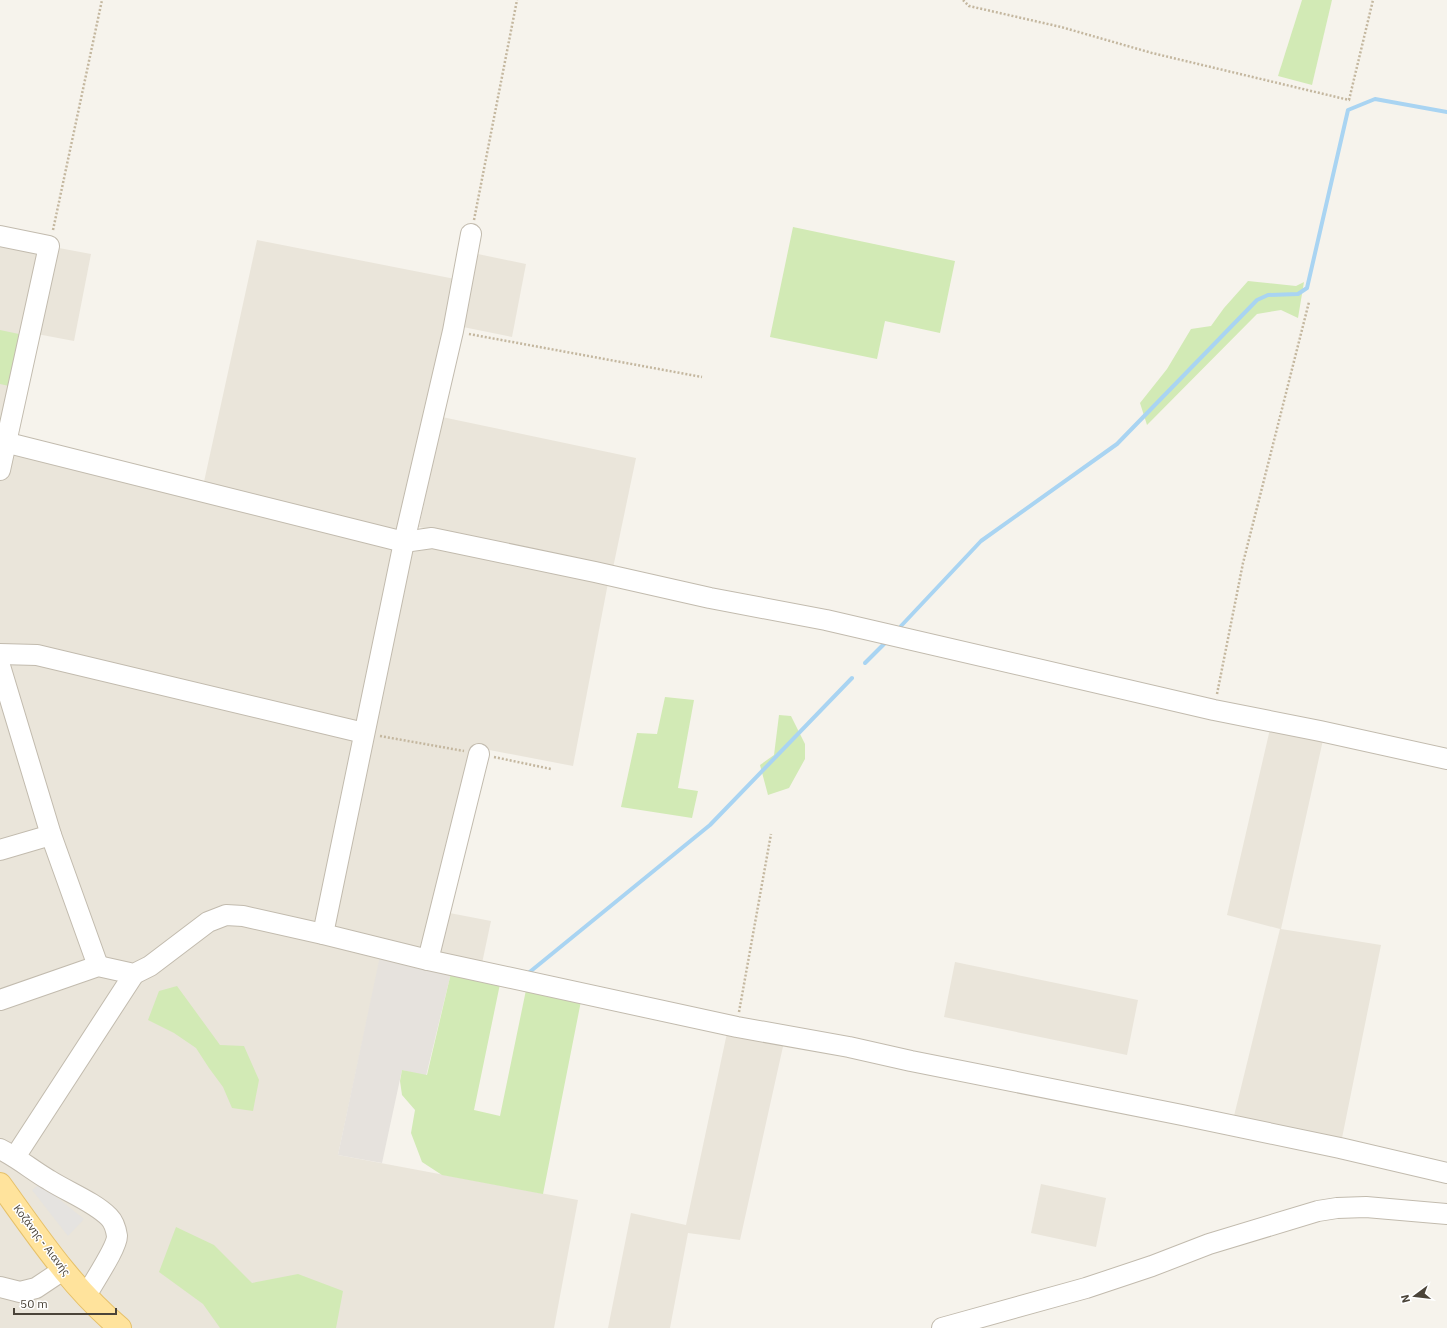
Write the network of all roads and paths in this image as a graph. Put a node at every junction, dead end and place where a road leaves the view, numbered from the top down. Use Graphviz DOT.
graph roads {
  1 [pos="102,0"];
  2 [pos="517,0"];
  3 [pos="963,0"];
  4 [pos="1373,0"];
  5 [pos="471,234"];
  6 [pos="0,236"];
  7 [pos="49,246"];
  8 [pos="1309,302"];
  9 [pos="453,331"];
  10 [pos="702,377"];
  11 [pos="3,441"];
  12 [pos="0,470"];
  13 [pos="404,542"];
  14 [pos="0,654"];
  15 [pos="0,666"];
  16 [pos="5,696"];
  17 [pos="1214,710"];
  18 [pos="364,733"];
  19 [pos="478,754"];
  20 [pos="1447,759"];
  21 [pos="552,769"];
  22 [pos="771,834"];
  23 [pos="51,835"];
  24 [pos="0,850"];
  25 [pos="323,934"];
  26 [pos="428,960"];
  27 [pos="98,966"];
  28 [pos="134,974"];
  29 [pos="0,1000"];
  30 [pos="737,1027"];
  31 [pos="8,1153"];
  32 [pos="1447,1173"];
  33 [pos="0,1184"];
  34 [pos="1447,1214"];
  35 [pos="63,1270"];
  36 [pos="0,1287"];
  37 [pos="86,1296"];
  38 [pos="120,1328"];
  39 [pos="942,1328"];
  1 -- 7 [label="path"];
  2 -- 5 [label="path"];
  3 -- 4 [label="path"];
  5 -- 9 [label="street"];
  6 -- 7 [label="street"];
  7 -- 11 [label="street"];
  8 -- 17 [label="path"];
  9 -- 10 [label="path"];
  9 -- 13 [label="street"];
  11 -- 12 [label="street"];
  11 -- 13 [label="street"];
  13 -- 17 [label="street"];
  13 -- 18 [label="street"];
  14 -- 18 [label="street"];
  15 -- 16 [label="street"];
  16 -- 23 [label="street"];
  17 -- 20 [label="street"];
  18 -- 19 [label="path"];
  18 -- 25 [label="street"];
  19 -- 21 [label="path"];
  19 -- 26 [label="street"];
  22 -- 30 [label="path"];
  23 -- 24 [label="street"];
  23 -- 27 [label="street"];
  25 -- 26 [label="street"];
  25 -- 28 [label="street"];
  26 -- 30 [label="street"];
  27 -- 28 [label="street"];
  27 -- 29 [label="street"];
  28 -- 31 [label="street"];
  30 -- 32 [label="street"];
  31 -- 37 [label="street"];
  33 -- 35 [label="main road, Κοζάνης - Αιανής"];
  34 -- 39 [label="street"];
  35 -- 36 [label="street"];
  35 -- 37 [label="main road, Κοζάνης - Αιανής"];
  37 -- 38 [label="main road, Κοζάνης - Αιανής"];
}
